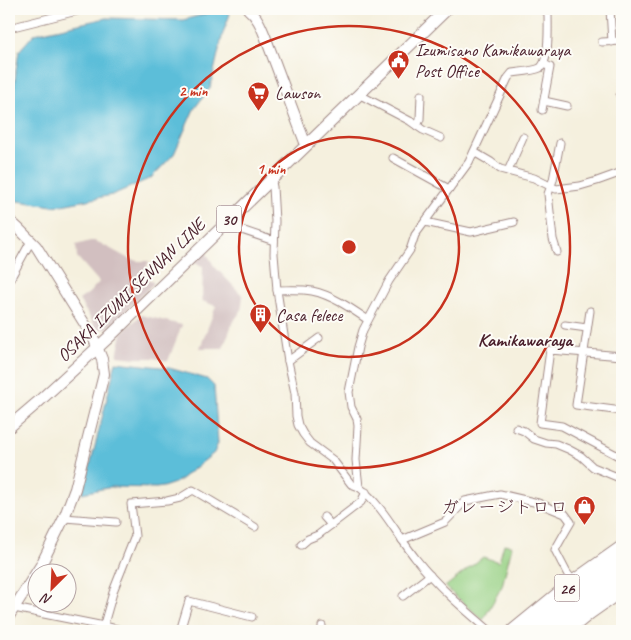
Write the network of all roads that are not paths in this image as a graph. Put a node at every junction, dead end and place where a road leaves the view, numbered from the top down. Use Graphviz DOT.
graph roads {
  1 [pos="85,9"];
  2 [pos="248,9"];
  3 [pos="447,9"];
  4 [pos="544,9"];
  5 [pos="610,9"];
  6 [pos="9,25"];
  7 [pos="622,41"];
  8 [pos="602,42"];
  9 [pos="612,42"];
  10 [pos="544,64"];
  11 [pos="360,93"];
  12 [pos="421,95"];
  13 [pos="544,101"];
  14 [pos="567,106"];
  15 [pos="542,110"];
  16 [pos="417,126"];
  17 [pos="523,137"];
  18 [pos="441,138"];
  19 [pos="560,143"];
  20 [pos="306,145"];
  21 [pos="474,152"];
  22 [pos="393,158"];
  23 [pos="508,172"];
  24 [pos="622,172"];
  25 [pos="272,178"];
  26 [pos="551,187"];
  27 [pos="449,189"];
  28 [pos="9,220"];
  29 [pos="425,222"];
  30 [pos="514,222"];
  31 [pos="224,224"];
  32 [pos="31,240"];
  33 [pos="274,240"];
  34 [pos="557,252"];
  35 [pos="9,282"];
  36 [pos="277,290"];
  37 [pos="590,311"];
  38 [pos="368,320"];
  39 [pos="565,324"];
  40 [pos="587,328"];
  41 [pos="319,338"];
  42 [pos="98,347"];
  43 [pos="583,354"];
  44 [pos="622,356"];
  45 [pos="288,361"];
  46 [pos="622,411"];
  47 [pos="9,426"];
  48 [pos="516,428"];
  49 [pos="622,458"];
  50 [pos="622,479"];
  51 [pos="359,487"];
  52 [pos="366,492"];
  53 [pos="324,517"];
  54 [pos="64,518"];
  55 [pos="116,522"];
  56 [pos="331,525"];
  57 [pos="255,528"];
  58 [pos="402,540"];
  59 [pos="301,545"];
  60 [pos="622,548"];
  61 [pos="622,562"];
  62 [pos="622,575"];
  63 [pos="430,576"];
  64 [pos="574,582"];
  65 [pos="622,589"];
  66 [pos="403,596"];
  67 [pos="11,612"];
  68 [pos="252,617"];
  69 [pos="103,628"];
  70 [pos="125,631"];
  71 [pos="180,631"];
  72 [pos="490,631"];
  73 [pos="514,631"];
  74 [pos="534,631"];
  75 [pos="549,631"];
  76 [pos="566,631"];
  1 -- 6 [label="street"];
  2 -- 20 [label="street"];
  3 -- 11 [label="main road, OSAKA IZUMI SENNAN LINE / 30"];
  4 -- 10 [label="street"];
  5 -- 9 [label="street"];
  7 -- 9 [label="street"];
  8 -- 9 [label="street"];
  10 -- 13 [label="street"];
  10 -- 21 [label="street"];
  11 -- 16 [label="street"];
  11 -- 20 [label="main road, OSAKA IZUMI SENNAN LINE / 30"];
  12 -- 16 [label="street"];
  13 -- 14 [label="street"];
  13 -- 15 [label="street"];
  16 -- 18 [label="street"];
  17 -- 23 [label="street"];
  19 -- 26 [label="street"];
  20 -- 25 [label="main road, OSAKA IZUMI SENNAN LINE / 30"];
  21 -- 23 [label="street"];
  21 -- 27 [label="street"];
  22 -- 27 [label="street"];
  23 -- 26 [label="street"];
  24 -- 26 [label="street"];
  25 -- 31 [label="main road, OSAKA IZUMI SENNAN LINE / 30"];
  25 -- 33 [label="street"];
  26 -- 34 [label="street"];
  27 -- 29 [label="street"];
  28 -- 32 [label="street"];
  29 -- 30 [label="street"];
  29 -- 38 [label="street"];
  31 -- 33 [label="street"];
  31 -- 42 [label="main road, OSAKA IZUMI SENNAN LINE / 30"];
  32 -- 35 [label="street"];
  32 -- 42 [label="street"];
  33 -- 36 [label="street"];
  36 -- 38 [label="street"];
  36 -- 45 [label="street"];
  37 -- 40 [label="street"];
  38 -- 51 [label="street"];
  39 -- 40 [label="street"];
  40 -- 43 [label="street"];
  41 -- 45 [label="street"];
  42 -- 47 [label="main road, OSAKA IZUMI SENNAN LINE / 30"];
  42 -- 54 [label="street"];
  43 -- 44 [label="street"];
  43 -- 46 [label="street"];
  43 -- 49 [label="street"];
  45 -- 51 [label="street"];
  48 -- 50 [label="street"];
  51 -- 52 [label="street"];
  52 -- 56 [label="street"];
  52 -- 58 [label="street"];
  53 -- 56 [label="street"];
  54 -- 55 [label="street"];
  54 -- 67 [label="street"];
  56 -- 59 [label="street"];
  57 -- 69 [label="street"];
  58 -- 63 [label="street"];
  58 -- 64 [label="street"];
  60 -- 64 [label="highway, 26"];
  61 -- 74 [label="highway, 26"];
  62 -- 75 [label="highway, 26"];
  63 -- 66 [label="street"];
  63 -- 72 [label="street"];
  64 -- 73 [label="highway, 26"];
  65 -- 76 [label="highway, 26"];
  67 -- 69 [label="street"];
  68 -- 71 [label="street"];
  69 -- 70 [label="street"];
}
